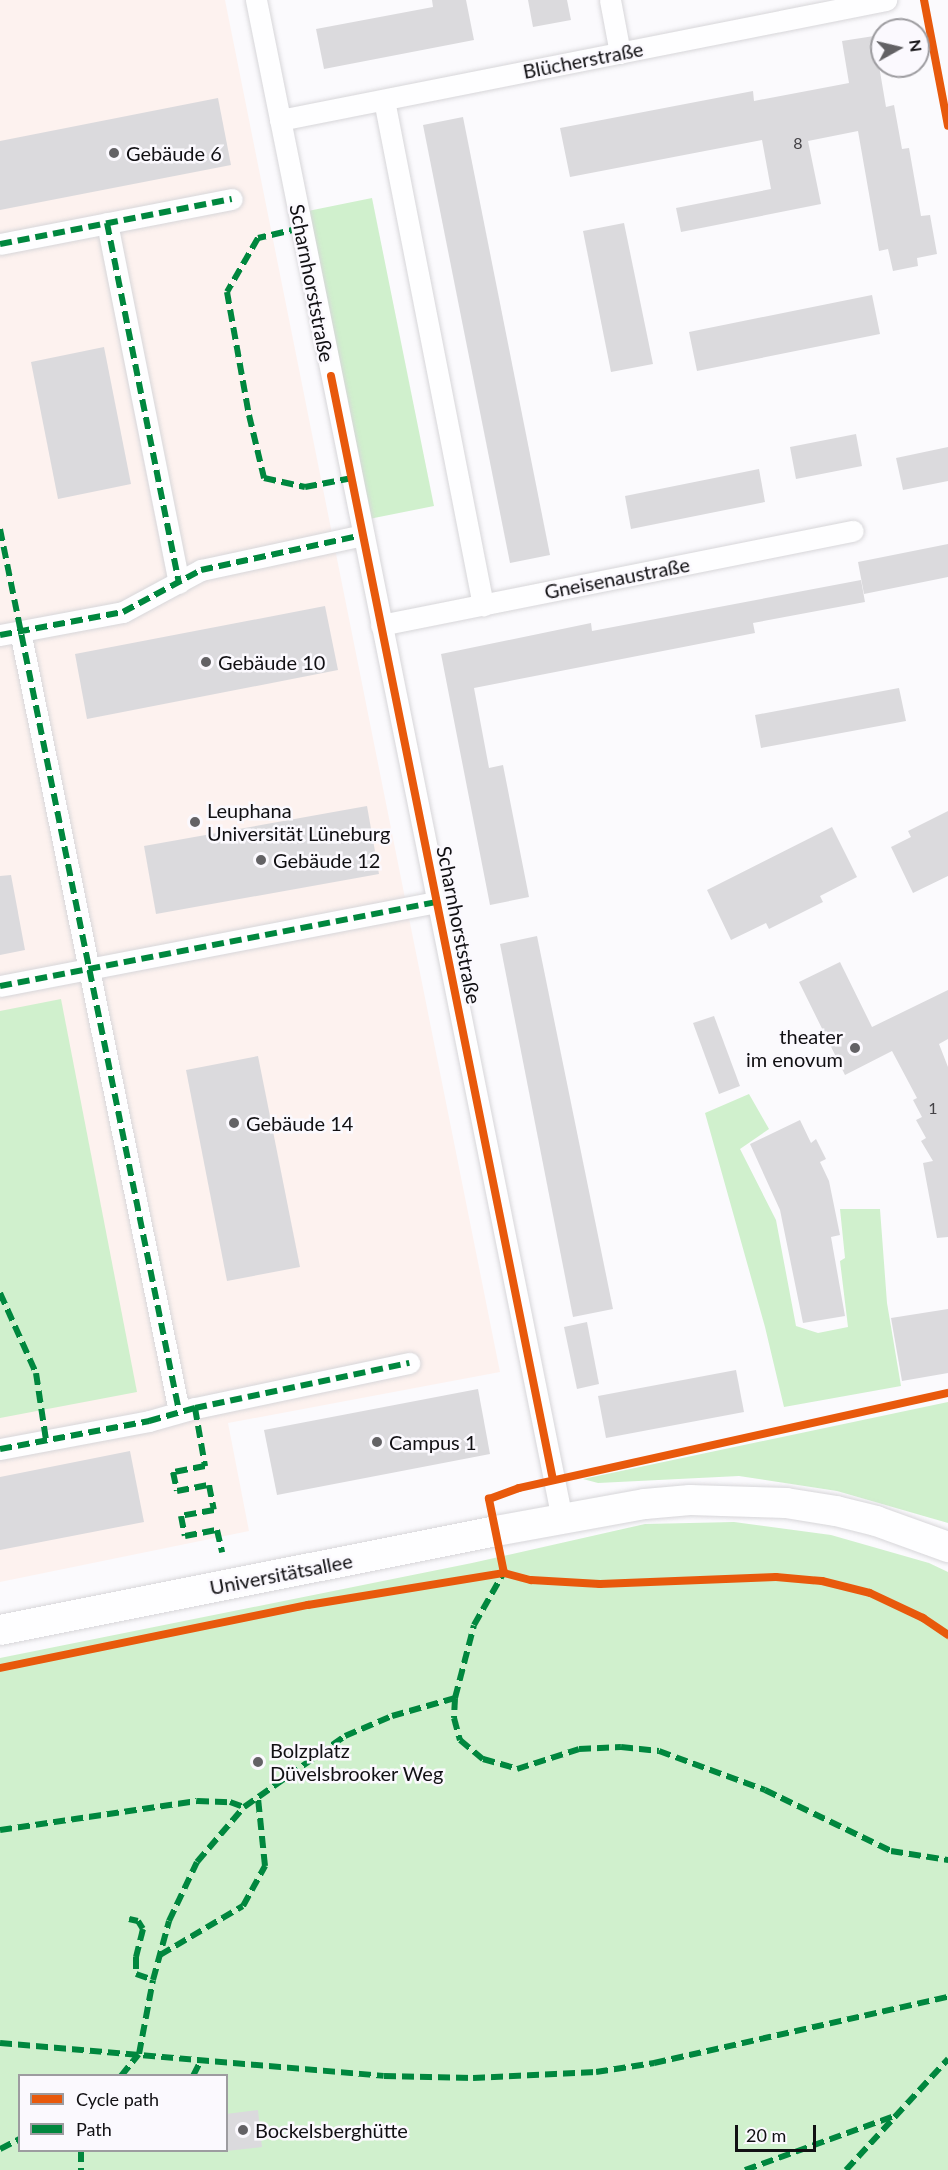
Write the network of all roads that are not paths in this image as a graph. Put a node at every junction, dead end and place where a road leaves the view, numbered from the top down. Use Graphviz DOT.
graph roads {
  1 [pos="255,0"];
  2 [pos="610,0"];
  3 [pos="886,0"];
  4 [pos="620,53"];
  5 [pos="384,100"];
  6 [pos="279,120"];
  7 [pos="232,199"];
  8 [pos="107,223"];
  9 [pos="0,244"];
  10 [pos="853,531"];
  11 [pos="363,535"];
  12 [pos="179,583"];
  13 [pos="483,605"];
  14 [pos="381,625"];
  15 [pos="10,633"];
  16 [pos="437,902"];
  17 [pos="88,969"];
  18 [pos="0,986"];
  19 [pos="409,1363"];
  20 [pos="179,1411"];
  21 [pos="0,1449"];
  22 [pos="562,1519"];
  23 [pos="948,1547"];
  24 [pos="0,1630"];
  1 -- 6 [label="street, Scharnhorststraße"];
  2 -- 4 [label="street"];
  3 -- 4 [label="street, Blücherstraße"];
  4 -- 5 [label="street, Blücherstraße"];
  5 -- 6 [label="street, Blücherstraße"];
  5 -- 13 [label="street"];
  6 -- 11 [label="street, Scharnhorststraße"];
  7 -- 8 [label="street"];
  8 -- 9 [label="street"];
  8 -- 12 [label="street"];
  10 -- 13 [label="street, Gneisenaustraße"];
  11 -- 12 [label="street"];
  11 -- 14 [label="street, Scharnhorststraße"];
  12 -- 15 [label="street"];
  13 -- 14 [label="street, Gneisenaustraße"];
  14 -- 16 [label="street, Scharnhorststraße"];
  15 -- 17 [label="street"];
  16 -- 17 [label="street"];
  16 -- 22 [label="street, Scharnhorststraße"];
  17 -- 18 [label="street"];
  17 -- 20 [label="street"];
  19 -- 20 [label="street"];
  20 -- 21 [label="street"];
  22 -- 23 [label="main road, Universitätsallee"];
  22 -- 24 [label="main road, Universitätsallee"];
}
